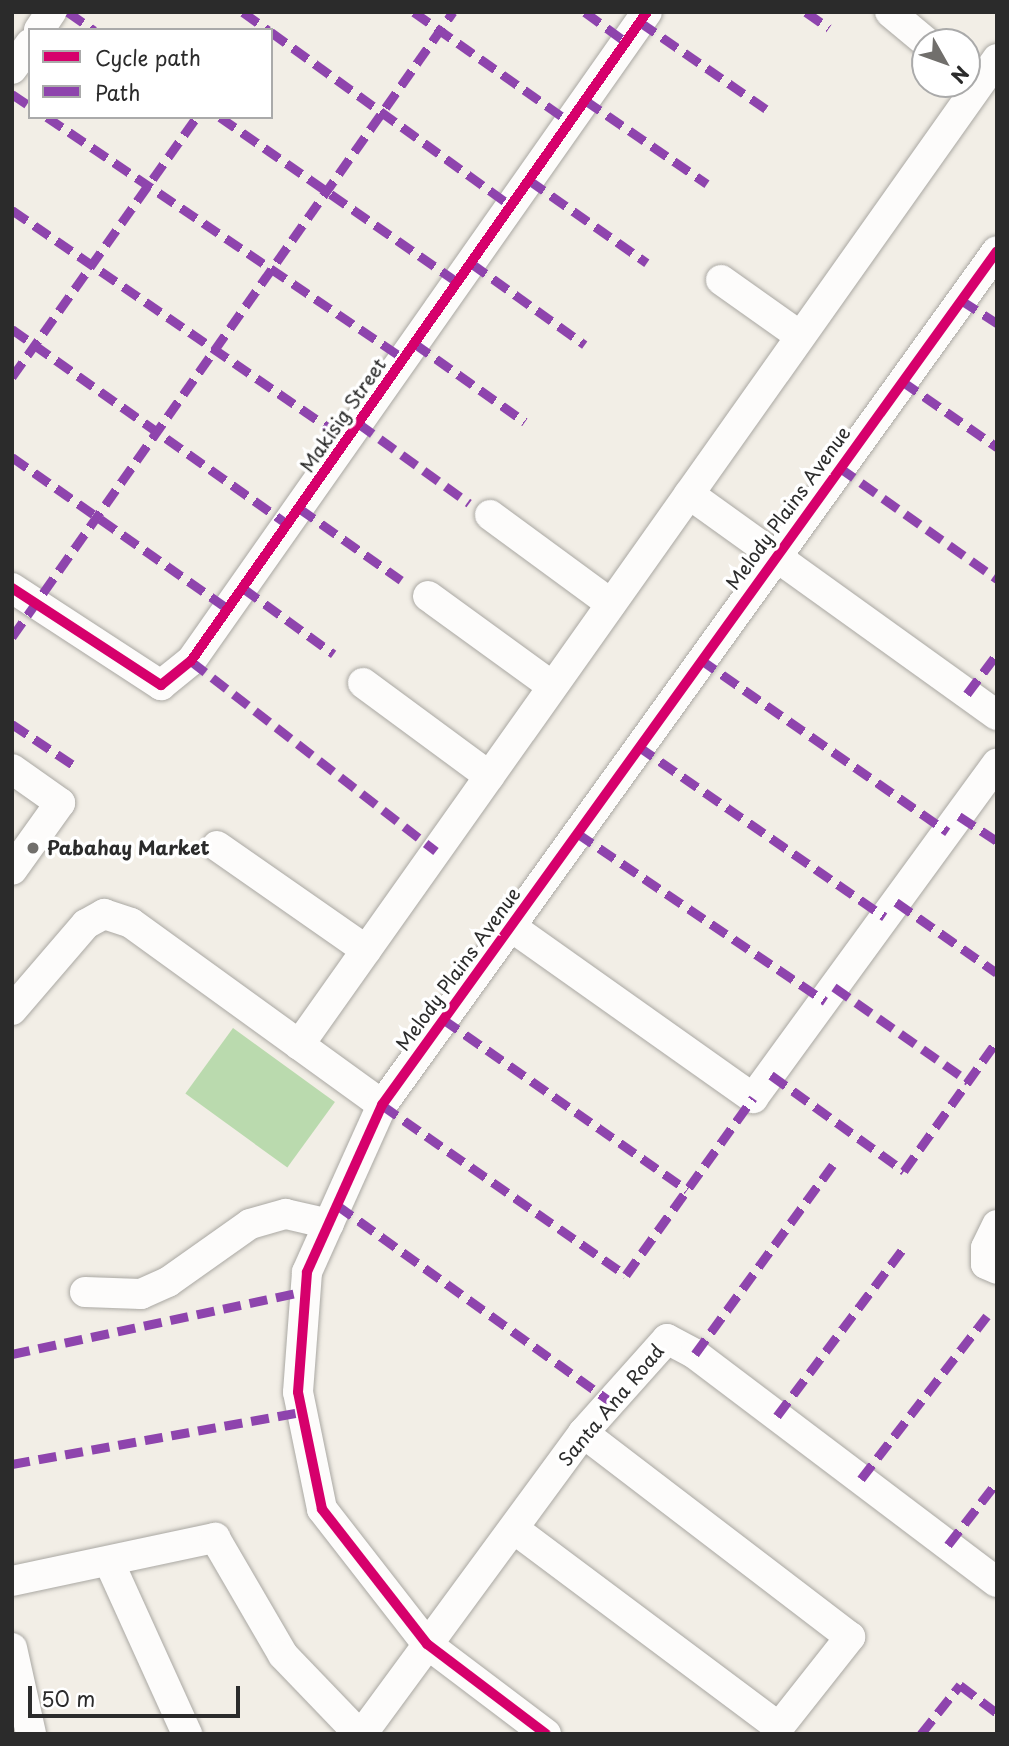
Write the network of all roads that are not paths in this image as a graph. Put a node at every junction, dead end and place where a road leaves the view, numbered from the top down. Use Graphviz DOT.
graph roads {
  1 [pos="51,12"];
  2 [pos="647,12"];
  3 [pos="890,12"];
  4 [pos="40,28"];
  5 [pos="911,30"];
  6 [pos="28,47"];
  7 [pos="12,69"];
  8 [pos="963,98"];
  9 [pos="997,251"];
  10 [pos="721,280"];
  11 [pos="800,336"];
  12 [pos="689,494"];
  13 [pos="490,515"];
  14 [pos="775,554"];
  15 [pos="12,588"];
  16 [pos="428,596"];
  17 [pos="611,604"];
  18 [pos="363,683"];
  19 [pos="552,686"];
  20 [pos="997,715"];
  21 [pos="997,764"];
  22 [pos="12,769"];
  23 [pos="489,776"];
  24 [pos="217,846"];
  25 [pos="12,870"];
  26 [pos="510,926"];
  27 [pos="366,950"];
  28 [pos="12,1010"];
  29 [pos="299,1045"];
  30 [pos="382,1105"];
  31 [pos="329,1224"];
  32 [pos="997,1225"];
  33 [pos="997,1269"];
  34 [pos="85,1292"];
  35 [pos="583,1433"];
  36 [pos="514,1529"];
  37 [pos="110,1563"];
  38 [pos="12,1581"];
  39 [pos="997,1582"];
  40 [pos="427,1644"];
  41 [pos="12,1648"];
  42 [pos="31,1734"];
  43 [pos="187,1734"];
  44 [pos="360,1734"];
  45 [pos="547,1734"];
  1 -- 4 [label="street"];
  2 -- 15 [label="street, Makisig Street"];
  3 -- 5 [label="street"];
  6 -- 7 [label="street"];
  8 -- 11 [label="street"];
  9 -- 14 [label="street, Melody Plains Avenue"];
  10 -- 11 [label="street"];
  11 -- 12 [label="street"];
  12 -- 14 [label="street"];
  12 -- 17 [label="street"];
  13 -- 17 [label="street"];
  14 -- 20 [label="street"];
  14 -- 26 [label="street, Melody Plains Avenue"];
  16 -- 19 [label="street"];
  17 -- 19 [label="street"];
  18 -- 23 [label="street"];
  19 -- 23 [label="street"];
  21 -- 26 [label="street"];
  22 -- 25 [label="street"];
  23 -- 27 [label="street"];
  24 -- 27 [label="street"];
  26 -- 30 [label="street, Melody Plains Avenue"];
  27 -- 29 [label="street"];
  28 -- 29 [label="street"];
  29 -- 30 [label="street"];
  30 -- 31 [label="street, Melody Plains Avenue"];
  31 -- 34 [label="street"];
  31 -- 40 [label="street, Melody Plains Avenue"];
  32 -- 33 [label="street"];
  35 -- 36 [label="street, Santa Ana Road"];
  35 -- 36 [label="street"];
  35 -- 39 [label="street, Santa Ana Road"];
  36 -- 40 [label="street, Santa Ana Road"];
  37 -- 38 [label="street, Santa Ana Road"];
  37 -- 43 [label="street"];
  37 -- 44 [label="street, Santa Ana Road"];
  40 -- 44 [label="street, Santa Ana Road"];
  40 -- 45 [label="street, Melody Plains Avenue"];
  41 -- 42 [label="street"];
}
